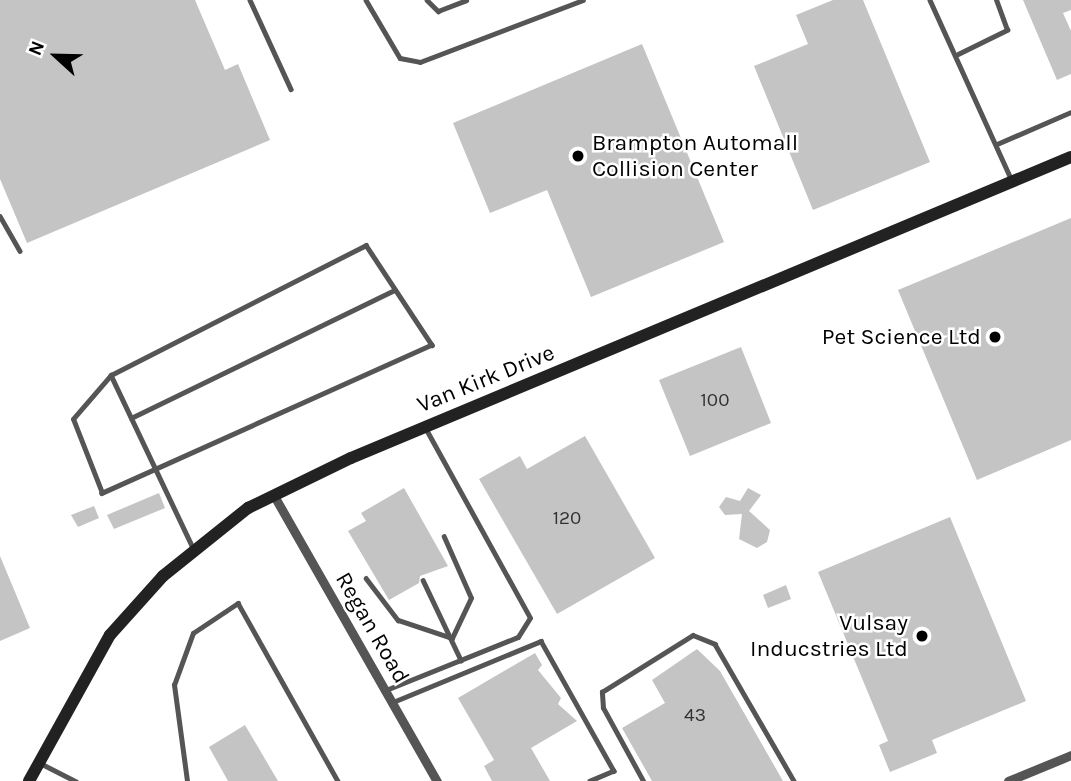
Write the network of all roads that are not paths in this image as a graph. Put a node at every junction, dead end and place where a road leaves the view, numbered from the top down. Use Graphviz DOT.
graph roads {
  1 [pos="250,0"];
  2 [pos="366,0"];
  3 [pos="427,0"];
  4 [pos="466,0"];
  5 [pos="583,0"];
  6 [pos="930,0"];
  7 [pos="996,0"];
  8 [pos="958,54"];
  9 [pos="291,89"];
  10 [pos="1071,112"];
  11 [pos="997,144"];
  12 [pos="1071,157"];
  13 [pos="1012,182"];
  14 [pos="0,216"];
  15 [pos="20,251"];
  16 [pos="395,290"];
  17 [pos="111,375"];
  18 [pos="131,418"];
  19 [pos="425,427"];
  20 [pos="153,466"];
  21 [pos="273,494"];
  22 [pos="444,537"];
  23 [pos="193,549"];
  24 [pos="366,578"];
  25 [pos="423,580"];
  26 [pos="452,638"];
  27 [pos="461,660"];
  28 [pos="386,690"];
  29 [pos="393,703"];
  30 [pos="1071,755"];
  31 [pos="38,762"];
  32 [pos="1033,771"];
  33 [pos="29,781"];
  34 [pos="76,781"];
  35 [pos="187,781"];
  36 [pos="338,781"];
  37 [pos="437,781"];
  38 [pos="590,781"];
  39 [pos="643,781"];
  40 [pos="794,781"];
  41 [pos="1008,781"];
  42 [pos="1038,781"];
  1 -- 9 [label="lane"];
  2 -- 5 [label="lane"];
  3 -- 4 [label="lane"];
  6 -- 8 [label="lane"];
  7 -- 8 [label="lane"];
  8 -- 11 [label="lane"];
  10 -- 11 [label="lane"];
  11 -- 13 [label="lane"];
  12 -- 13 [label="street, Van Kirk Drive"];
  13 -- 19 [label="street, Van Kirk Drive"];
  14 -- 15 [label="lane"];
  16 -- 17 [label="lane"];
  16 -- 18 [label="lane"];
  16 -- 20 [label="lane"];
  17 -- 18 [label="lane"];
  17 -- 20 [label="lane"];
  18 -- 20 [label="lane"];
  19 -- 21 [label="street, Van Kirk Drive"];
  19 -- 27 [label="lane"];
  20 -- 23 [label="lane"];
  21 -- 23 [label="street, Van Kirk Drive"];
  21 -- 28 [label="street, Regan Road"];
  22 -- 26 [label="lane"];
  23 -- 31 [label="street, Van Kirk Drive"];
  24 -- 26 [label="lane"];
  25 -- 26 [label="lane"];
  26 -- 27 [label="lane"];
  27 -- 28 [label="lane"];
  28 -- 29 [label="street, Regan Road"];
  29 -- 37 [label="street, Regan Road"];
  29 -- 38 [label="lane"];
  30 -- 32 [label="street"];
  31 -- 33 [label="street, Van Kirk Drive"];
  31 -- 34 [label="lane"];
  32 -- 41 [label="street"];
  32 -- 42 [label="lane"];
  35 -- 36 [label="lane"];
  39 -- 40 [label="lane"];
}
